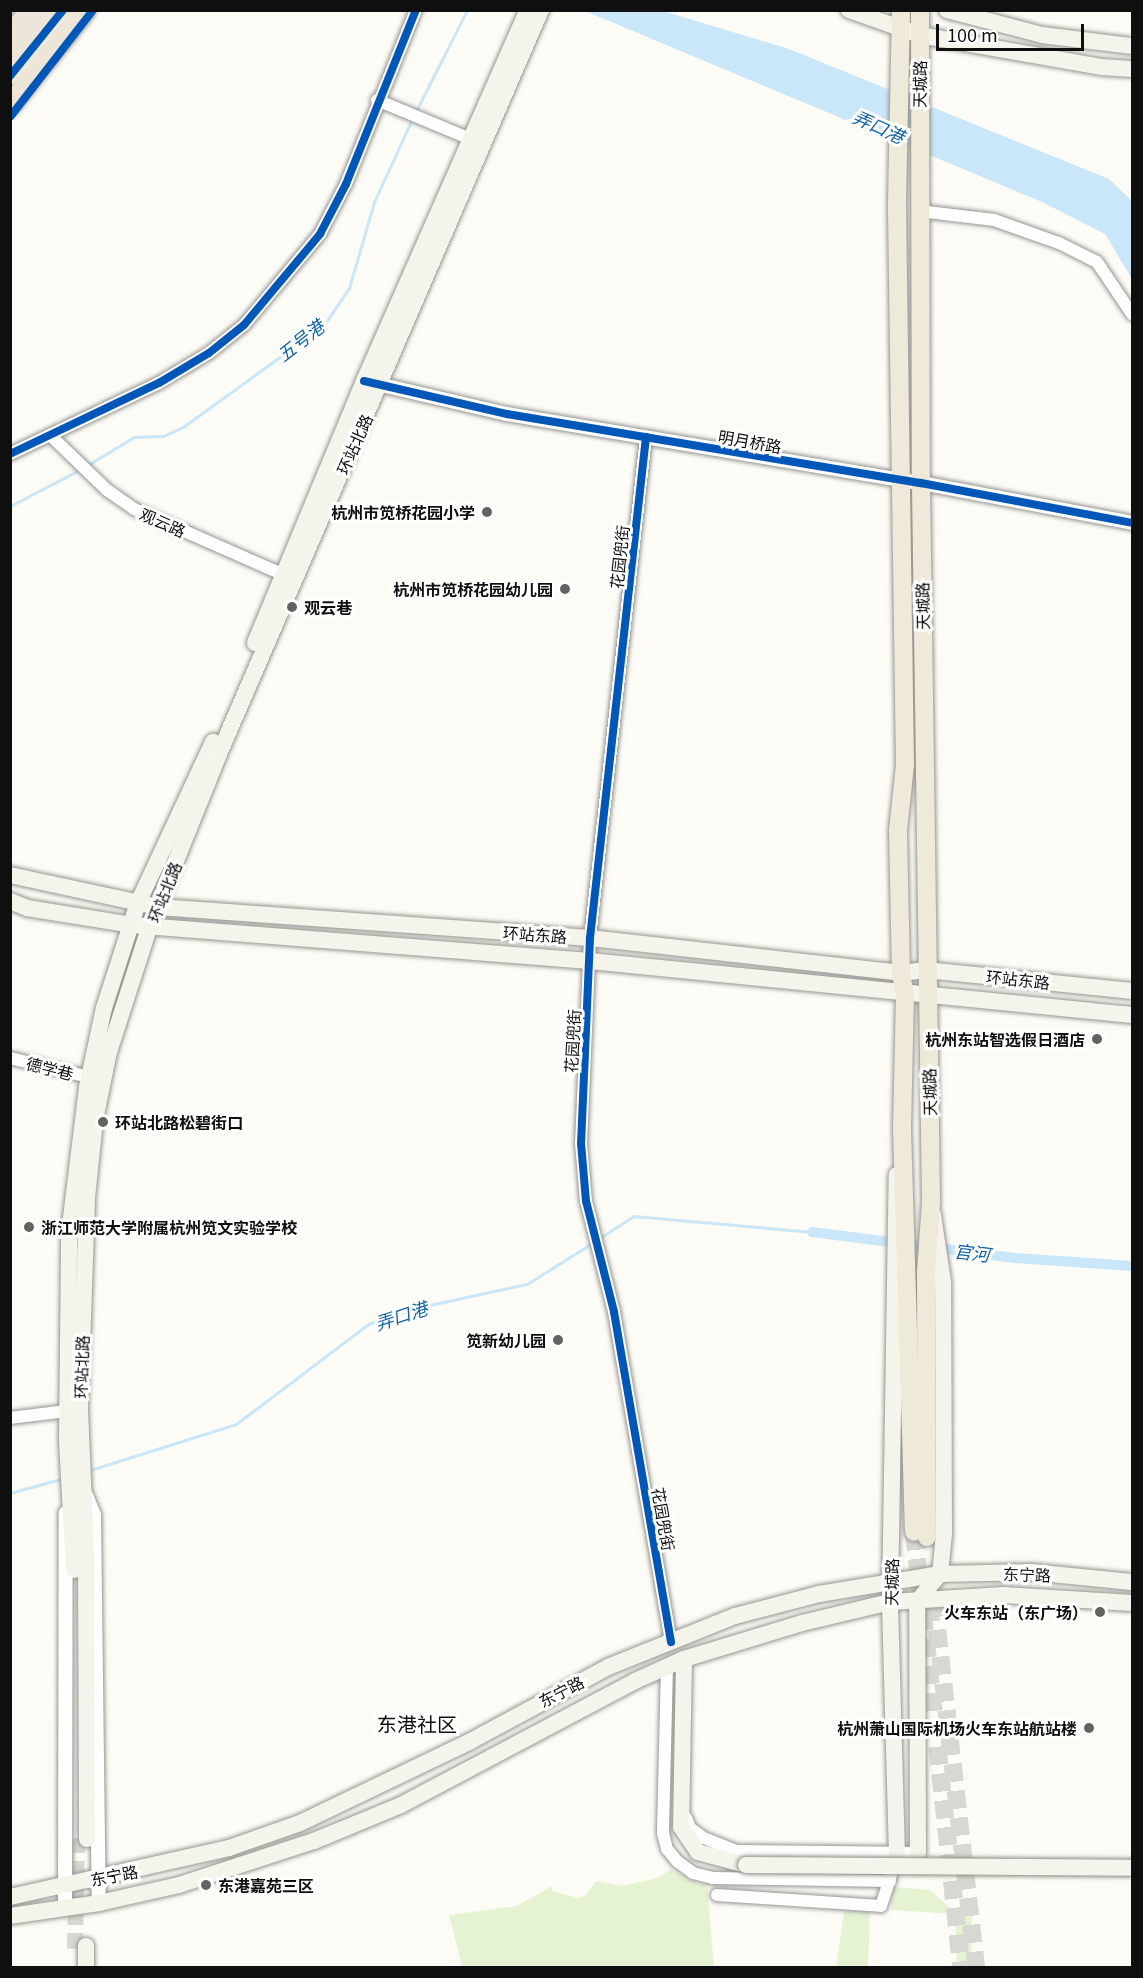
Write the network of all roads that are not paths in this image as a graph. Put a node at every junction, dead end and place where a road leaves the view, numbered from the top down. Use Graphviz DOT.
graph roads {
  1 [pos="19,10"];
  2 [pos="30,10"];
  3 [pos="50,10"];
  4 [pos="63,10"];
  5 [pos="75,10"];
  6 [pos="85,10"];
  7 [pos="93,10"];
  8 [pos="416,10"];
  9 [pos="528,10"];
  10 [pos="542,10"];
  11 [pos="849,10"];
  12 [pos="901,10"];
  13 [pos="920,10"];
  14 [pos="948,10"];
  15 [pos="10,22"];
  16 [pos="900,30"];
  17 [pos="920,34"];
  18 [pos="10,36"];
  19 [pos="1132,46"];
  20 [pos="10,62"];
  21 [pos="1132,69"];
  22 [pos="10,76"];
  23 [pos="10,90"];
  24 [pos="377,100"];
  25 [pos="10,105"];
  26 [pos="10,117"];
  27 [pos="470,139"];
  28 [pos="919,211"];
  29 [pos="1132,314"];
  30 [pos="371,383"];
  31 [pos="50,435"];
  32 [pos="646,437"];
  33 [pos="10,454"];
  34 [pos="899,481"];
  35 [pos="921,483"];
  36 [pos="1132,523"];
  37 [pos="289,577"];
  38 [pos="10,875"];
  39 [pos="10,901"];
  40 [pos="138,903"];
  41 [pos="158,907"];
  42 [pos="132,925"];
  43 [pos="150,925"];
  44 [pos="590,938"];
  45 [pos="590,961"];
  46 [pos="926,970"];
  47 [pos="901,973"];
  48 [pos="1132,991"];
  49 [pos="905,995"];
  50 [pos="928,997"];
  51 [pos="1132,1015"];
  52 [pos="10,1058"];
  53 [pos="89,1077"];
  54 [pos="931,1202"];
  55 [pos="900,1265"];
  56 [pos="934,1269"];
  57 [pos="73,1410"];
  58 [pos="10,1418"];
  59 [pos="77,1493"];
  60 [pos="940,1574"];
  61 [pos="1132,1581"];
  62 [pos="891,1582"];
  63 [pos="890,1602"];
  64 [pos="917,1602"];
  65 [pos="1132,1603"];
  66 [pos="671,1642"];
  67 [pos="684,1659"];
  68 [pos="668,1666"];
  69 [pos="680,1804"];
  70 [pos="82,1838"];
  71 [pos="918,1853"];
  72 [pos="897,1854"];
  73 [pos="1131,1868"];
  74 [pos="100,1878"];
  75 [pos="890,1881"];
  76 [pos="64,1883"];
  77 [pos="717,1895"];
  78 [pos="10,1897"];
  79 [pos="99,1903"];
  80 [pos="65,1908"];
  81 [pos="10,1916"];
  82 [pos="74,1968"];
  83 [pos="86,1968"];
  1 -- 15 [label="main road"];
  2 -- 18 [label="highway"];
  3 -- 20 [label="highway"];
  4 -- 22 [label="main road"];
  5 -- 23 [label="highway"];
  6 -- 25 [label="highway"];
  7 -- 26 [label="main road"];
  8 -- 24 [label="street"];
  9 -- 27 [label="main road, 环站北路"];
  10 -- 27 [label="main road, 环站北路"];
  11 -- 16 [label="main road"];
  12 -- 16 [label="main road, 天城路"];
  13 -- 17 [label="main road, 天城路"];
  14 -- 19 [label="main road"];
  16 -- 17 [label="main road"];
  16 -- 34 [label="main road, 天城路"];
  17 -- 21 [label="main road"];
  17 -- 28 [label="main road, 天城路"];
  24 -- 27 [label="street"];
  24 -- 31 [label="street"];
  27 -- 30 [label="main road, 环站北路"];
  28 -- 29 [label="street"];
  28 -- 35 [label="main road, 天城路"];
  30 -- 32 [label="street, 明月桥路"];
  30 -- 37 [label="main road, 环站北路"];
  31 -- 33 [label="street"];
  31 -- 37 [label="street, 观云路"];
  32 -- 34 [label="street, 明月桥路"];
  32 -- 44 [label="street, 花园兜街"];
  34 -- 35 [label="street, 明月桥路"];
  34 -- 47 [label="main road, 天城路"];
  35 -- 36 [label="street, 明月桥路"];
  35 -- 46 [label="main road, 天城路"];
  37 -- 40 [label="main road, 环站北路"];
  37 -- 41 [label="main road, 环站北路"];
  38 -- 40 [label="main road, 环站东路"];
  39 -- 42 [label="main road, 环站东路"];
  40 -- 41 [label="main road, 环站东路"];
  40 -- 42 [label="main road, 环站北路"];
  41 -- 43 [label="main road, 环站北路"];
  41 -- 44 [label="main road, 环站东路"];
  42 -- 43 [label="main road, 环站东路"];
  42 -- 53 [label="main road, 环站北路"];
  43 -- 45 [label="main road, 环站东路"];
  43 -- 57 [label="main road, 环站北路"];
  44 -- 45 [label="street, 花园兜街"];
  44 -- 47 [label="main road, 环站东路"];
  45 -- 49 [label="main road, 环站东路"];
  45 -- 66 [label="street, 花园兜街"];
  46 -- 47 [label="main road, 环站东路"];
  46 -- 48 [label="main road, 环站东路"];
  46 -- 50 [label="main road, 天城路"];
  47 -- 49 [label="main road, 天城路"];
  49 -- 50 [label="main road, 环站东路"];
  49 -- 55 [label="main road, 天城路"];
  50 -- 51 [label="main road, 环站东路"];
  50 -- 54 [label="main road, 天城路"];
  52 -- 53 [label="street, 德学巷"];
  53 -- 57 [label="main road, 环站北路"];
  54 -- 56 [label="main road, 天城路"];
  54 -- 56 [label="main road, 天城路"];
  55 -- 56 [label="main road, 天城路"];
  55 -- 62 [label="main road, 天城路"];
  56 -- 60 [label="main road, 天城路"];
  57 -- 58 [label="street"];
  57 -- 59 [label="main road, 环站北路"];
  59 -- 70 [label="main road, 环站北路"];
  59 -- 74 [label="street"];
  59 -- 76 [label="street"];
  60 -- 61 [label="main road, 东宁路"];
  60 -- 62 [label="main road, 东宁路"];
  60 -- 64 [label="main road, 天城路"];
  62 -- 63 [label="main road, 天城路"];
  62 -- 66 [label="main road, 东宁路"];
  63 -- 64 [label="main road, 东宁路"];
  63 -- 67 [label="main road, 东宁路"];
  63 -- 72 [label="main road, 天城路"];
  64 -- 65 [label="main road, 东宁路"];
  64 -- 71 [label="main road, 天城路"];
  66 -- 74 [label="main road, 东宁路"];
  67 -- 68 [label="main road, 东宁路"];
  67 -- 69 [label="main road"];
  68 -- 75 [label="street"];
  68 -- 79 [label="main road, 东宁路"];
  69 -- 72 [label="street"];
  69 -- 73 [label="main road, bridge"];
  71 -- 72 [label="street"];
  72 -- 75 [label="street"];
  74 -- 76 [label="main road, 东宁路"];
  74 -- 79 [label="street"];
  75 -- 77 [label="street"];
  76 -- 78 [label="main road, 东宁路"];
  76 -- 80 [label="street"];
  79 -- 80 [label="main road, 东宁路"];
  80 -- 81 [label="main road, 东宁路"];
  82 -- 83 [label="main road"];
}
